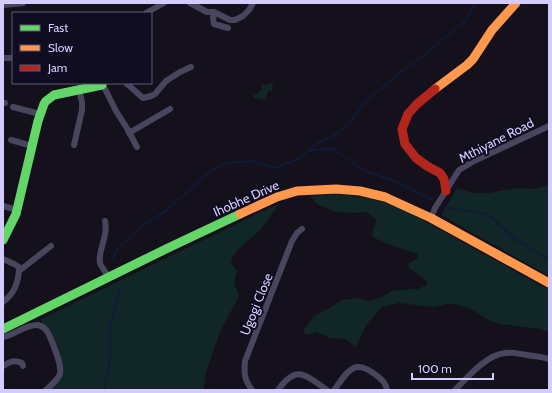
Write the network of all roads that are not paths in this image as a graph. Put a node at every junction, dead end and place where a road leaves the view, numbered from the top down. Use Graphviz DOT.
graph roads {
  1 [pos="23,3"];
  2 [pos="148,3"];
  3 [pos="164,3"];
  4 [pos="190,3"];
  5 [pos="253,3"];
  6 [pos="516,3"];
  7 [pos="3,5"];
  8 [pos="149,11"];
  9 [pos="214,12"];
  10 [pos="228,28"];
  11 [pos="191,67"];
  12 [pos="102,84"];
  13 [pos="127,84"];
  14 [pos="79,90"];
  15 [pos="13,107"];
  16 [pos="170,110"];
  17 [pos="40,114"];
  18 [pos="549,126"];
  19 [pos="130,133"];
  20 [pos="11,140"];
  21 [pos="74,145"];
  22 [pos="32,146"];
  23 [pos="137,147"];
  24 [pos="446,190"];
  25 [pos="3,206"];
  26 [pos="17,210"];
  27 [pos="431,218"];
  28 [pos="105,221"];
  29 [pos="302,229"];
  30 [pos="3,240"];
  31 [pos="51,246"];
  32 [pos="3,259"];
  33 [pos="19,270"];
  34 [pos="109,277"];
  35 [pos="549,283"];
  36 [pos="3,302"];
  37 [pos="3,329"];
  38 [pos="3,337"];
  39 [pos="549,359"];
  40 [pos="3,366"];
  41 [pos="22,366"];
  42 [pos="46,390"];
  43 [pos="252,390"];
  44 [pos="278,390"];
  45 [pos="326,390"];
  46 [pos="334,390"];
  47 [pos="387,390"];
  48 [pos="455,390"];
  1 -- 7 [label="street"];
  2 -- 8 [label="street"];
  3 -- 8 [label="street"];
  4 -- 9 [label="street"];
  5 -- 9 [label="street"];
  6 -- 24 [label="street"];
  9 -- 10 [label="street"];
  11 -- 13 [label="street"];
  12 -- 14 [label="street"];
  12 -- 19 [label="street"];
  14 -- 17 [label="street"];
  14 -- 21 [label="street"];
  15 -- 17 [label="street"];
  16 -- 19 [label="street"];
  17 -- 22 [label="street"];
  18 -- 24 [label="street, Mthiyane Road"];
  19 -- 23 [label="street"];
  20 -- 22 [label="street"];
  22 -- 26 [label="street"];
  24 -- 27 [label="street, Mthiyane Road"];
  25 -- 26 [label="street"];
  26 -- 30 [label="street"];
  27 -- 34 [label="street, Ihobhe Drive"];
  27 -- 35 [label="street, Ihobhe Drive"];
  28 -- 34 [label="street"];
  29 -- 43 [label="street, Ugogi Close"];
  31 -- 33 [label="street"];
  32 -- 33 [label="street"];
  33 -- 36 [label="street"];
  34 -- 37 [label="street, Ihobhe Drive"];
  38 -- 42 [label="street"];
  39 -- 48 [label="street"];
  40 -- 41 [label="street"];
  44 -- 45 [label="street"];
  46 -- 47 [label="street"];
}
